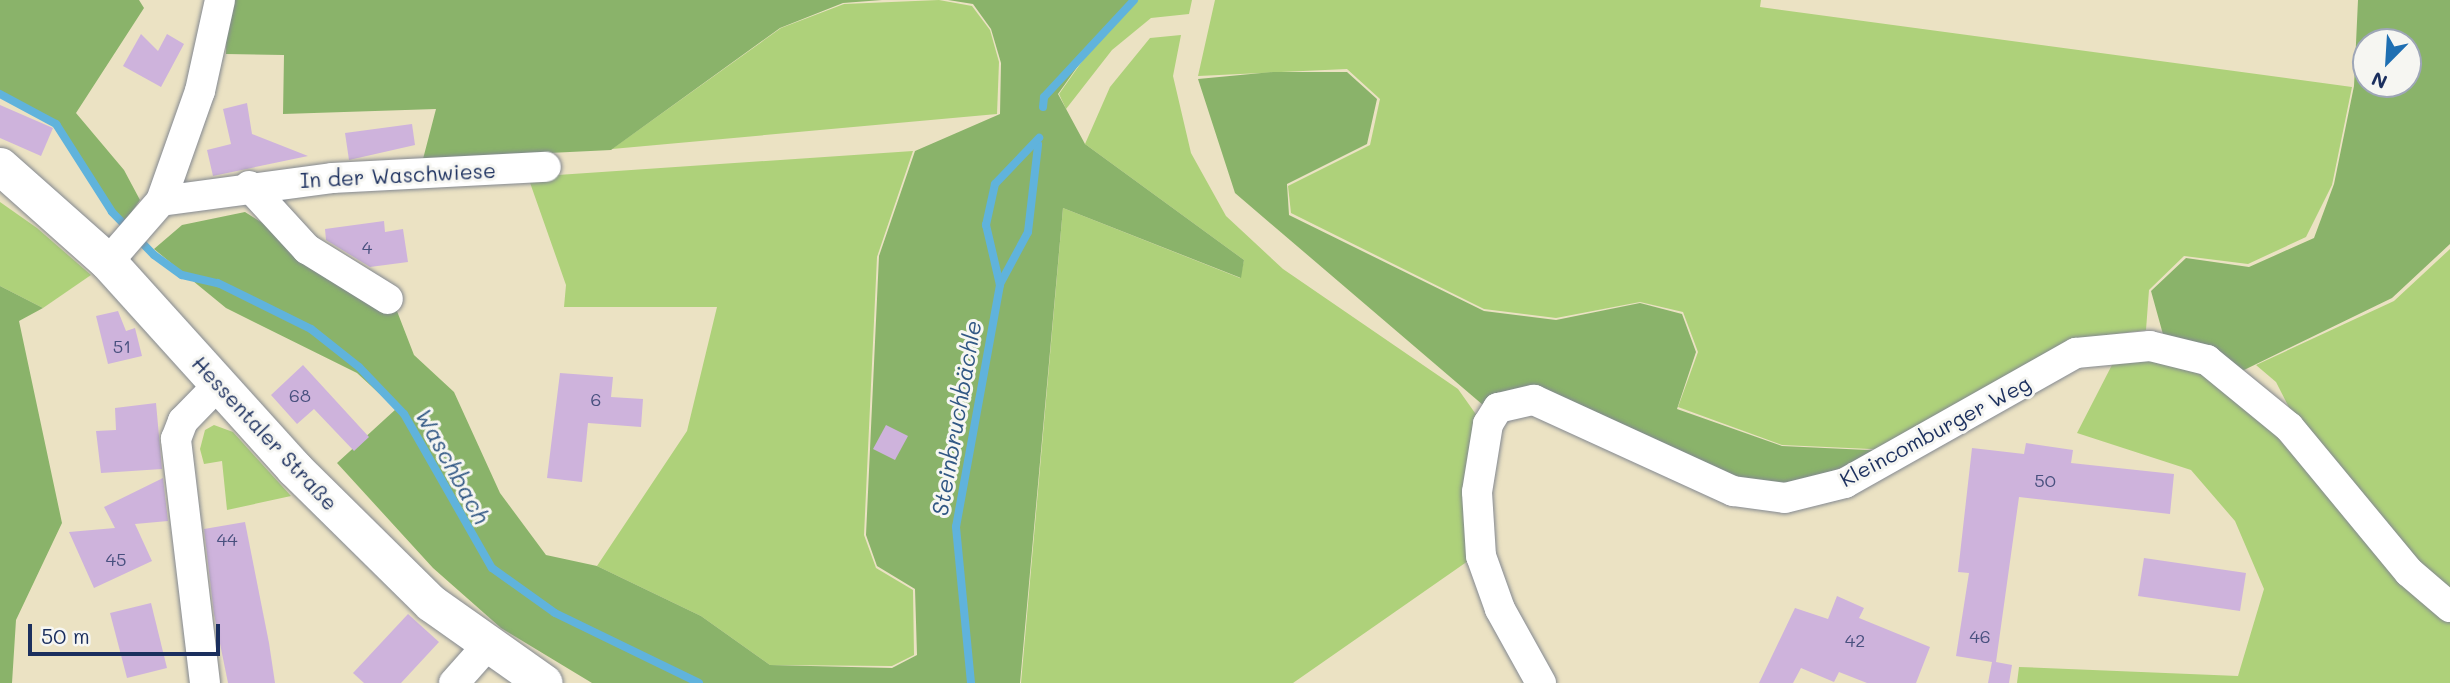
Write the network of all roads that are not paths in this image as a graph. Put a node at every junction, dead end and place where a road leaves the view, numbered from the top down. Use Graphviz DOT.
graph roads {
  1 [pos="220,0"];
  2 [pos="0,166"];
  3 [pos="546,167"];
  4 [pos="250,186"];
  5 [pos="161,201"];
  6 [pos="108,262"];
  7 [pos="388,299"];
  8 [pos="217,386"];
  9 [pos="2450,607"];
  10 [pos="486,647"];
  11 [pos="205,683"];
  12 [pos="454,683"];
  13 [pos="544,683"];
  14 [pos="1541,683"];
  1 -- 5 [label="street"];
  2 -- 6 [label="main road, Hessentaler Straße"];
  3 -- 4 [label="street, In der Waschwiese"];
  4 -- 5 [label="street, In der Waschwiese"];
  4 -- 7 [label="street"];
  5 -- 6 [label="street"];
  6 -- 8 [label="main road, Hessentaler Straße"];
  8 -- 10 [label="main road, Hessentaler Straße"];
  8 -- 11 [label="street"];
  9 -- 14 [label="street, Kleincomburger Weg"];
  10 -- 12 [label="street"];
  10 -- 13 [label="main road, Hessentaler Straße"];
}
